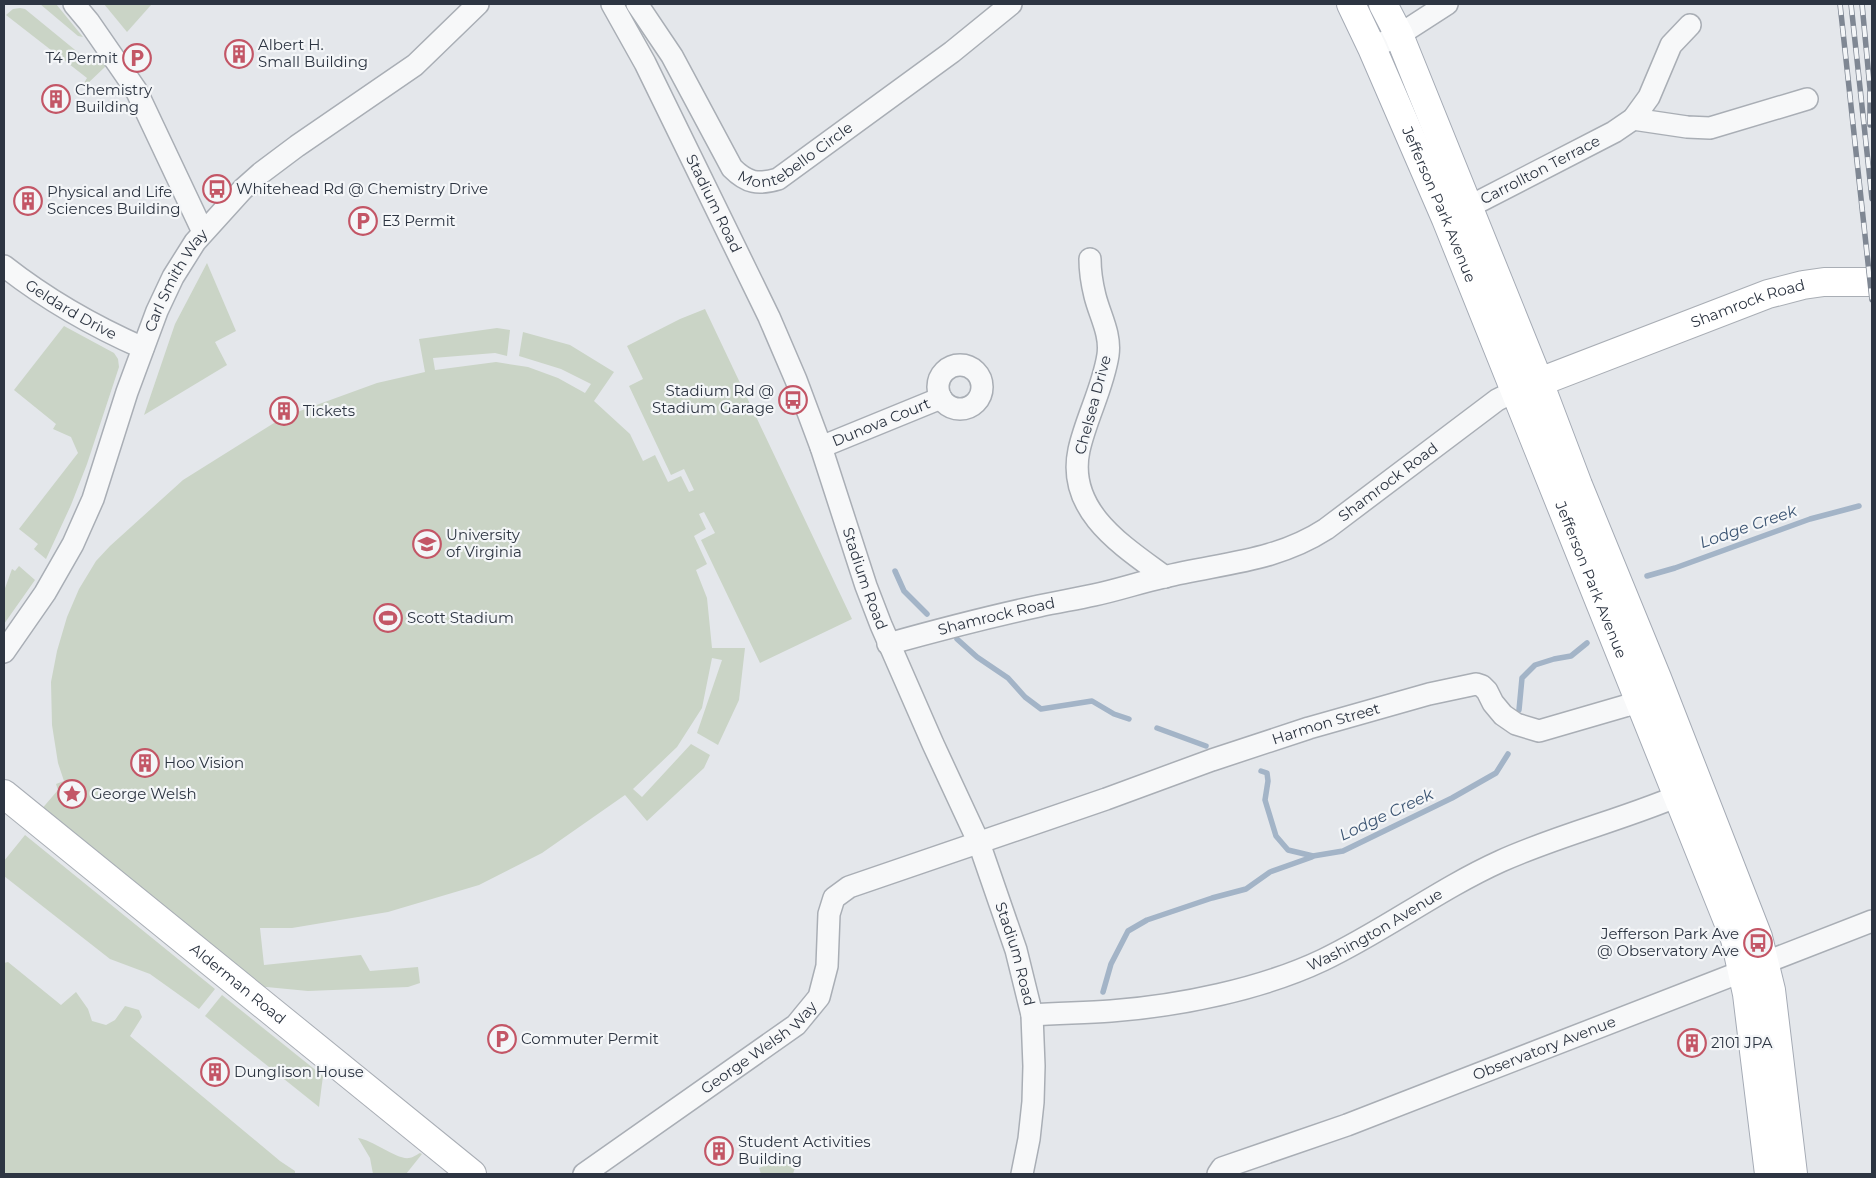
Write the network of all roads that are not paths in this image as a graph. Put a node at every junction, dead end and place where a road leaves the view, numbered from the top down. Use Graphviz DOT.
graph roads {
  1 [pos="74,4"];
  2 [pos="478,4"];
  3 [pos="612,4"];
  4 [pos="637,4"];
  5 [pos="1011,4"];
  6 [pos="1351,4"];
  7 [pos="1383,4"];
  8 [pos="1446,4"];
  9 [pos="1690,25"];
  10 [pos="1399,35"];
  11 [pos="1372,48"];
  12 [pos="1807,99"];
  13 [pos="1633,118"];
  14 [pos="1457,213"];
  15 [pos="203,232"];
  16 [pos="1090,258"];
  17 [pos="4,266"];
  18 [pos="1872,282"];
  19 [pos="142,348"];
  20 [pos="1527,387"];
  21 [pos="941,398"];
  22 [pos="821,447"];
  23 [pos="1165,577"];
  24 [pos="888,644"];
  25 [pos="4,652"];
  26 [pos="1651,696"];
  27 [pos="1688,792"];
  28 [pos="4,794"];
  29 [pos="978,842"];
  30 [pos="1872,921"];
  31 [pos="1753,967"];
  32 [pos="1032,1015"];
  33 [pos="472,1174"];
  34 [pos="584,1174"];
  35 [pos="1022,1174"];
  36 [pos="1218,1174"];
  37 [pos="1769,1174"];
  38 [pos="1792,1174"];
  1 -- 15 [label="street"];
  2 -- 15 [label="street, Carl Smith Way"];
  3 -- 22 [label="street, Stadium Road"];
  4 -- 5 [label="street, Montebello Circle"];
  6 -- 11 [label="main road, Jefferson Park Avenue"];
  7 -- 10 [label="main road, Jefferson Park Avenue"];
  8 -- 10 [label="street"];
  9 -- 13 [label="street, Carrollton Terrace"];
  10 -- 11 [label="street"];
  10 -- 14 [label="main road, Jefferson Park Avenue"];
  11 -- 14 [label="main road, Jefferson Park Avenue"];
  12 -- 13 [label="street"];
  13 -- 14 [label="street, Carrollton Terrace"];
  14 -- 20 [label="main road, Jefferson Park Avenue"];
  15 -- 19 [label="street, Carl Smith Way"];
  16 -- 23 [label="street, Chelsea Drive"];
  17 -- 19 [label="street, Geldard Drive"];
  18 -- 20 [label="main road, Shamrock Road"];
  19 -- 25 [label="street, Carl Smith Way"];
  20 -- 23 [label="street, Shamrock Road"];
  20 -- 26 [label="main road, Jefferson Park Avenue"];
  21 -- 22 [label="street, Dunova Court"];
  22 -- 24 [label="street, Stadium Road"];
  23 -- 24 [label="street, Shamrock Road"];
  24 -- 29 [label="street, Stadium Road"];
  26 -- 27 [label="main road, Jefferson Park Avenue"];
  26 -- 29 [label="street, Harmon Street"];
  27 -- 31 [label="main road, Jefferson Park Avenue"];
  27 -- 32 [label="street, Washington Avenue"];
  28 -- 33 [label="main road, Alderman Road"];
  29 -- 32 [label="street, Stadium Road"];
  29 -- 34 [label="street, George Welsh Way"];
  30 -- 31 [label="street, Observatory Avenue"];
  31 -- 36 [label="street, Observatory Avenue"];
  31 -- 37 [label="main road, Jefferson Park Avenue"];
  31 -- 38 [label="main road, Jefferson Park Avenue"];
  32 -- 35 [label="street, Stadium Road"];
}
